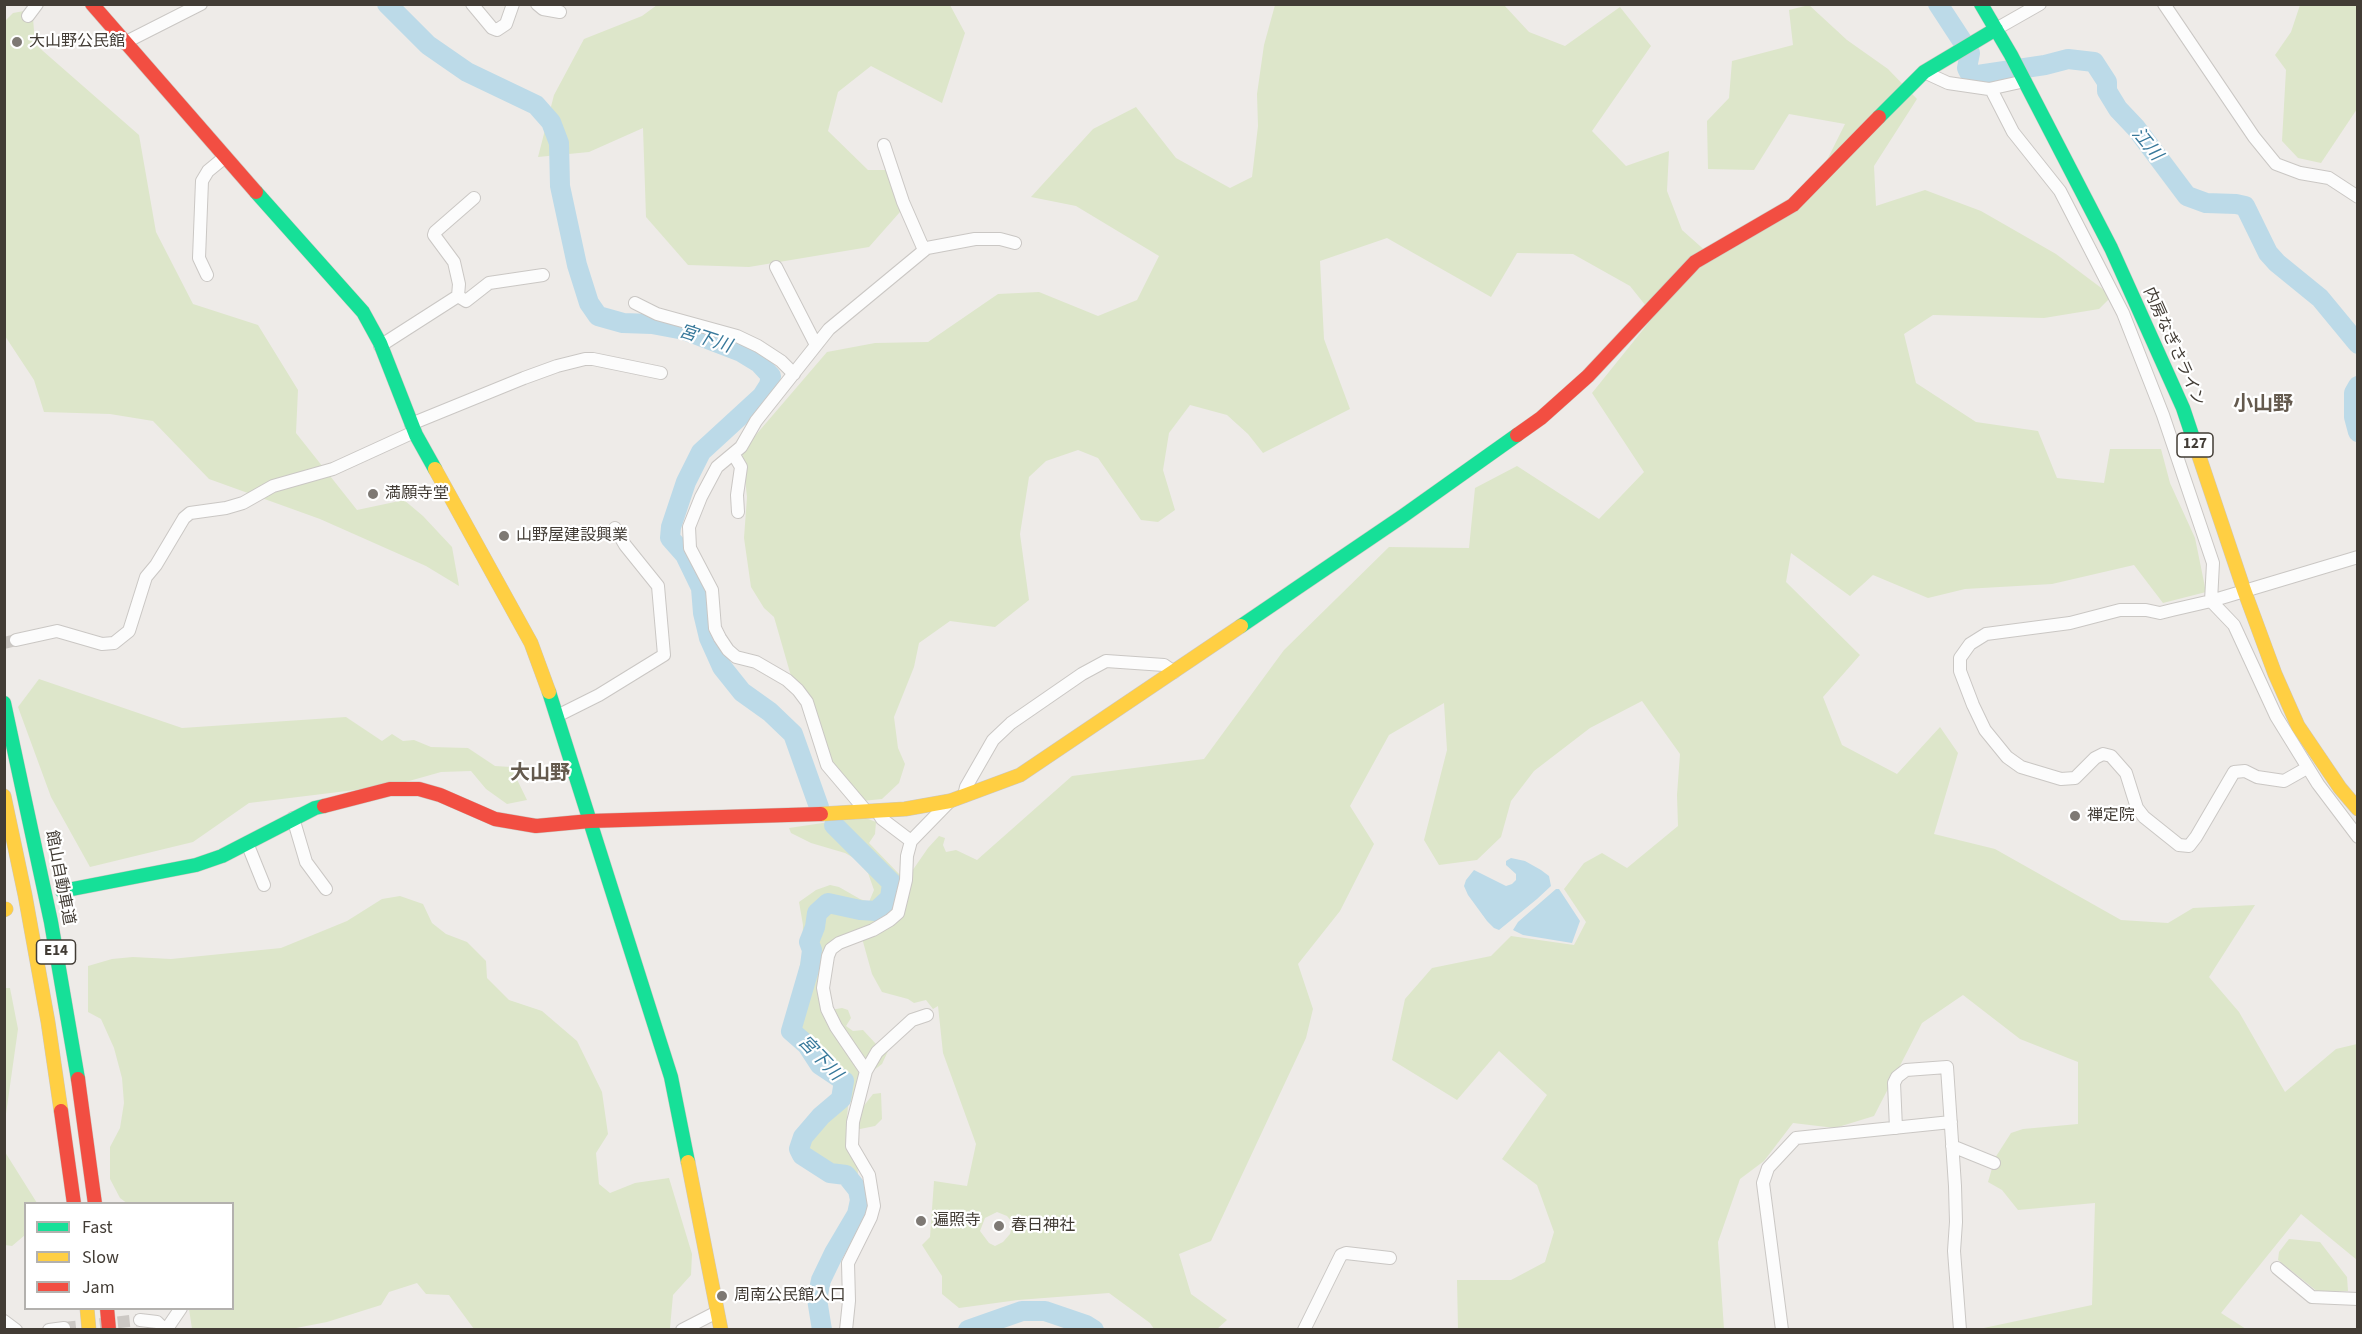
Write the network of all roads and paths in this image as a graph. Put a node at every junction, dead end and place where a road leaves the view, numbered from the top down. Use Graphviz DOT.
graph roads {
  1 [pos="37,4"];
  2 [pos="92,4"];
  3 [pos="201,4"];
  4 [pos="472,4"];
  5 [pos="513,4"];
  6 [pos="537,4"];
  7 [pos="1981,4"];
  8 [pos="2164,4"];
  9 [pos="2032,7"];
  10 [pos="560,12"];
  11 [pos="28,16"];
  12 [pos="1996,29"];
  13 [pos="124,43"];
  14 [pos="1924,72"];
  15 [pos="2025,81"];
  16 [pos="1991,89"];
  17 [pos="884,145"];
  18 [pos="225,157"];
  19 [pos="2358,196"];
  20 [pos="474,198"];
  21 [pos="1015,243"];
  22 [pos="924,250"];
  23 [pos="776,267"];
  24 [pos="207,275"];
  25 [pos="543,275"];
  26 [pos="458,296"];
  27 [pos="635,303"];
  28 [pos="816,345"];
  29 [pos="380,346"];
  30 [pos="661,373"];
  31 [pos="794,374"];
  32 [pos="413,428"];
  33 [pos="734,455"];
  34 [pos="738,512"];
  35 [pos="615,528"];
  36 [pos="2358,557"];
  37 [pos="2244,590"];
  38 [pos="2211,601"];
  39 [pos="15,640"];
  40 [pos="1174,672"];
  41 [pos="4,703"];
  42 [pos="557,716"];
  43 [pos="2307,768"];
  44 [pos="4,796"];
  45 [pos="964,796"];
  46 [pos="950,801"];
  47 [pos="2358,809"];
  48 [pos="872,811"];
  49 [pos="293,818"];
  50 [pos="590,821"];
  51 [pos="2358,837"];
  52 [pos="911,841"];
  53 [pos="247,843"];
  54 [pos="264,885"];
  55 [pos="326,889"];
  56 [pos="62,891"];
  57 [pos="927,1015"];
  58 [pos="866,1071"];
  59 [pos="1951,1122"];
  60 [pos="1896,1128"];
  61 [pos="1952,1146"];
  62 [pos="1994,1163"];
  63 [pos="74,1202"];
  64 [pos="95,1202"];
  65 [pos="1390,1258"];
  66 [pos="2277,1268"];
  67 [pos="2358,1299"];
  68 [pos="87,1310"];
  69 [pos="107,1310"];
  70 [pos="179,1310"];
  71 [pos="140,1320"];
  72 [pos="710,1320"];
  73 [pos="4,1321"];
  74 [pos="846,1327"];
  75 [pos="64,1328"];
  76 [pos="16,1329"];
  77 [pos="49,1329"];
  78 [pos="89,1329"];
  79 [pos="109,1329"];
  80 [pos="165,1329"];
  81 [pos="682,1329"];
  82 [pos="722,1329"];
  83 [pos="1304,1329"];
  84 [pos="1782,1329"];
  85 [pos="1959,1329"];
  1 -- 11 [label="street"];
  2 -- 13 [label="main road"];
  3 -- 13 [label="street"];
  4 -- 5 [label="street"];
  6 -- 10 [label="street"];
  7 -- 12 [label="main road, 内房なぎさライン / 127"];
  8 -- 19 [label="street"];
  9 -- 12 [label="street"];
  12 -- 14 [label="main road"];
  12 -- 15 [label="main road, 内房なぎさライン / 127"];
  13 -- 18 [label="main road"];
  14 -- 16 [label="street"];
  14 -- 40 [label="main road"];
  15 -- 16 [label="street"];
  15 -- 37 [label="main road, 内房なぎさライン / 127"];
  16 -- 38 [label="street"];
  17 -- 22 [label="street"];
  18 -- 24 [label="street"];
  18 -- 29 [label="main road"];
  20 -- 26 [label="street"];
  21 -- 22 [label="street"];
  22 -- 28 [label="street"];
  23 -- 28 [label="street"];
  25 -- 26 [label="street"];
  26 -- 29 [label="street"];
  27 -- 31 [label="street"];
  28 -- 31 [label="street"];
  29 -- 32 [label="main road"];
  30 -- 32 [label="street"];
  31 -- 33 [label="street"];
  32 -- 39 [label="street"];
  32 -- 42 [label="main road"];
  33 -- 34 [label="street"];
  33 -- 48 [label="street"];
  35 -- 42 [label="street"];
  36 -- 37 [label="street"];
  37 -- 38 [label="street"];
  37 -- 47 [label="main road, 内房なぎさライン / 127"];
  38 -- 43 [label="street"];
  38 -- 43 [label="street"];
  40 -- 45 [label="main road"];
  40 -- 45 [label="street"];
  41 -- 64 [label="main road, 館山自動車道 / E14"];
  42 -- 50 [label="main road"];
  43 -- 51 [label="street"];
  44 -- 63 [label="main road, E14"];
  45 -- 46 [label="main road"];
  46 -- 48 [label="main road"];
  46 -- 52 [label="street"];
  48 -- 50 [label="main road"];
  48 -- 52 [label="street"];
  49 -- 50 [label="main road"];
  49 -- 53 [label="main road"];
  49 -- 55 [label="street"];
  50 -- 72 [label="main road"];
  52 -- 58 [label="street"];
  53 -- 54 [label="street"];
  53 -- 56 [label="main road"];
  57 -- 58 [label="street"];
  58 -- 74 [label="street"];
  59 -- 60 [label="street"];
  59 -- 60 [label="street"];
  59 -- 61 [label="street"];
  60 -- 84 [label="street"];
  61 -- 62 [label="street"];
  61 -- 85 [label="street"];
  65 -- 83 [label="street"];
  66 -- 67 [label="street"];
  68 -- 78 [label="main road"];
  69 -- 79 [label="main road"];
  70 -- 80 [label="street"];
  71 -- 80 [label="street"];
  72 -- 81 [label="street"];
  72 -- 82 [label="main road"];
  73 -- 76 [label="street"];
  75 -- 77 [label="street"];
}
